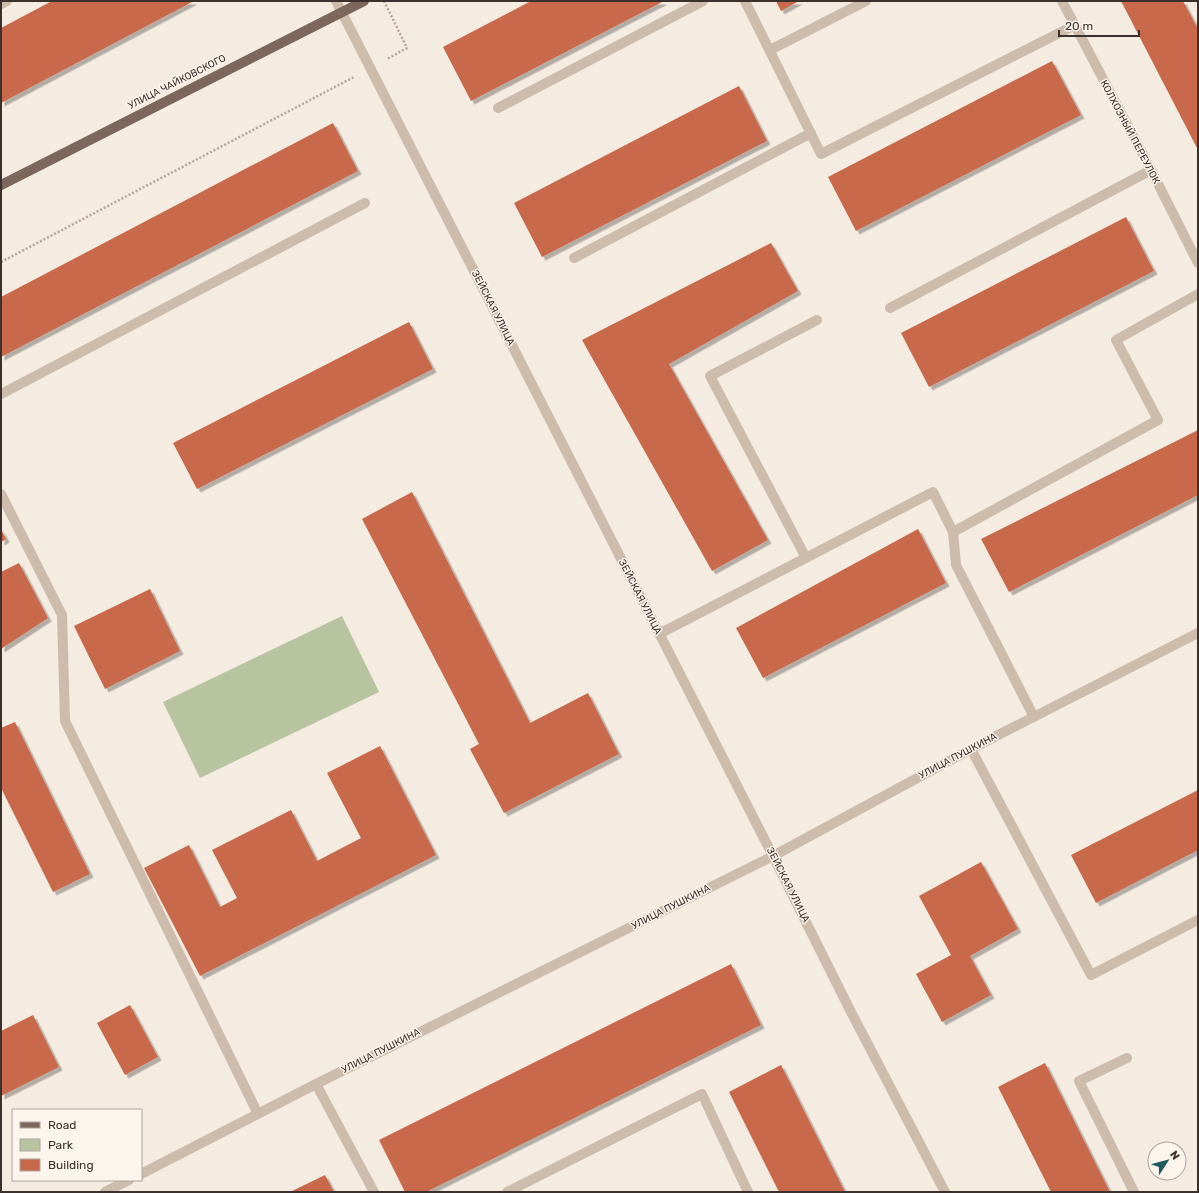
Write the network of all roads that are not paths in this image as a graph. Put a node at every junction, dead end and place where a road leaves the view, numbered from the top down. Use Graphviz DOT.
graph roads {
  1 [pos="7,1"];
  2 [pos="336,1"];
  3 [pos="364,1"];
  4 [pos="702,1"];
  5 [pos="746,1"];
  6 [pos="866,1"];
  7 [pos="1062,1"];
  8 [pos="1,4"];
  9 [pos="342,12"];
  10 [pos="1073,26"];
  11 [pos="770,50"];
  12 [pos="498,108"];
  13 [pos="811,133"];
  14 [pos="1151,170"];
  15 [pos="1,185"];
  16 [pos="365,203"];
  17 [pos="574,258"];
  18 [pos="1198,263"];
  19 [pos="1198,294"];
  20 [pos="890,308"];
  21 [pos="816,320"];
  22 [pos="1,394"];
  23 [pos="1,494"];
  24 [pos="953,532"];
  25 [pos="806,558"];
  26 [pos="1198,633"];
  27 [pos="659,634"];
  28 [pos="1034,716"];
  29 [pos="971,748"];
  30 [pos="773,856"];
  31 [pos="1198,920"];
  32 [pos="1127,1058"];
  33 [pos="316,1084"];
  34 [pos="258,1114"];
  35 [pos="142,1173"];
  36 [pos="126,1181"];
  37 [pos="105,1192"];
  38 [pos="374,1192"];
  39 [pos="507,1192"];
  40 [pos="748,1192"];
  41 [pos="945,1192"];
  42 [pos="1134,1192"];
  1 -- 8 [label="street"];
  2 -- 9 [label="street, ЗЕЙСКАЯ УЛИЦА"];
  3 -- 9 [label="main road, УЛИЦА ЧАЙКОВСКОГО"];
  4 -- 12 [label="street"];
  5 -- 11 [label="street"];
  6 -- 11 [label="street"];
  7 -- 10 [label="street, КОЛХОЗНЫЙ ПЕРЕУЛОК"];
  9 -- 15 [label="main road, УЛИЦА ЧАЙКОВСКОГО"];
  9 -- 27 [label="street, ЗЕЙСКАЯ УЛИЦА"];
  10 -- 13 [label="street"];
  10 -- 14 [label="street, КОЛХОЗНЫЙ ПЕРЕУЛОК"];
  11 -- 13 [label="street"];
  13 -- 17 [label="street"];
  14 -- 18 [label="street, КОЛХОЗНЫЙ ПЕРЕУЛОК"];
  14 -- 20 [label="street"];
  16 -- 22 [label="street"];
  19 -- 24 [label="street"];
  21 -- 25 [label="street"];
  23 -- 34 [label="street"];
  24 -- 25 [label="street"];
  24 -- 28 [label="street"];
  25 -- 27 [label="street"];
  26 -- 28 [label="street, УЛИЦА ПУШКИНА"];
  27 -- 30 [label="street, ЗЕЙСКАЯ УЛИЦА"];
  28 -- 29 [label="street, УЛИЦА ПУШКИНА"];
  29 -- 30 [label="street, УЛИЦА ПУШКИНА"];
  29 -- 31 [label="street"];
  30 -- 33 [label="street, УЛИЦА ПУШКИНА"];
  30 -- 41 [label="street, ЗЕЙСКАЯ УЛИЦА"];
  32 -- 42 [label="street"];
  33 -- 34 [label="street, УЛИЦА ПУШКИНА"];
  33 -- 38 [label="street"];
  34 -- 35 [label="street, УЛИЦА ПУШКИНА"];
  36 -- 37 [label="street"];
  39 -- 40 [label="street"];
}
